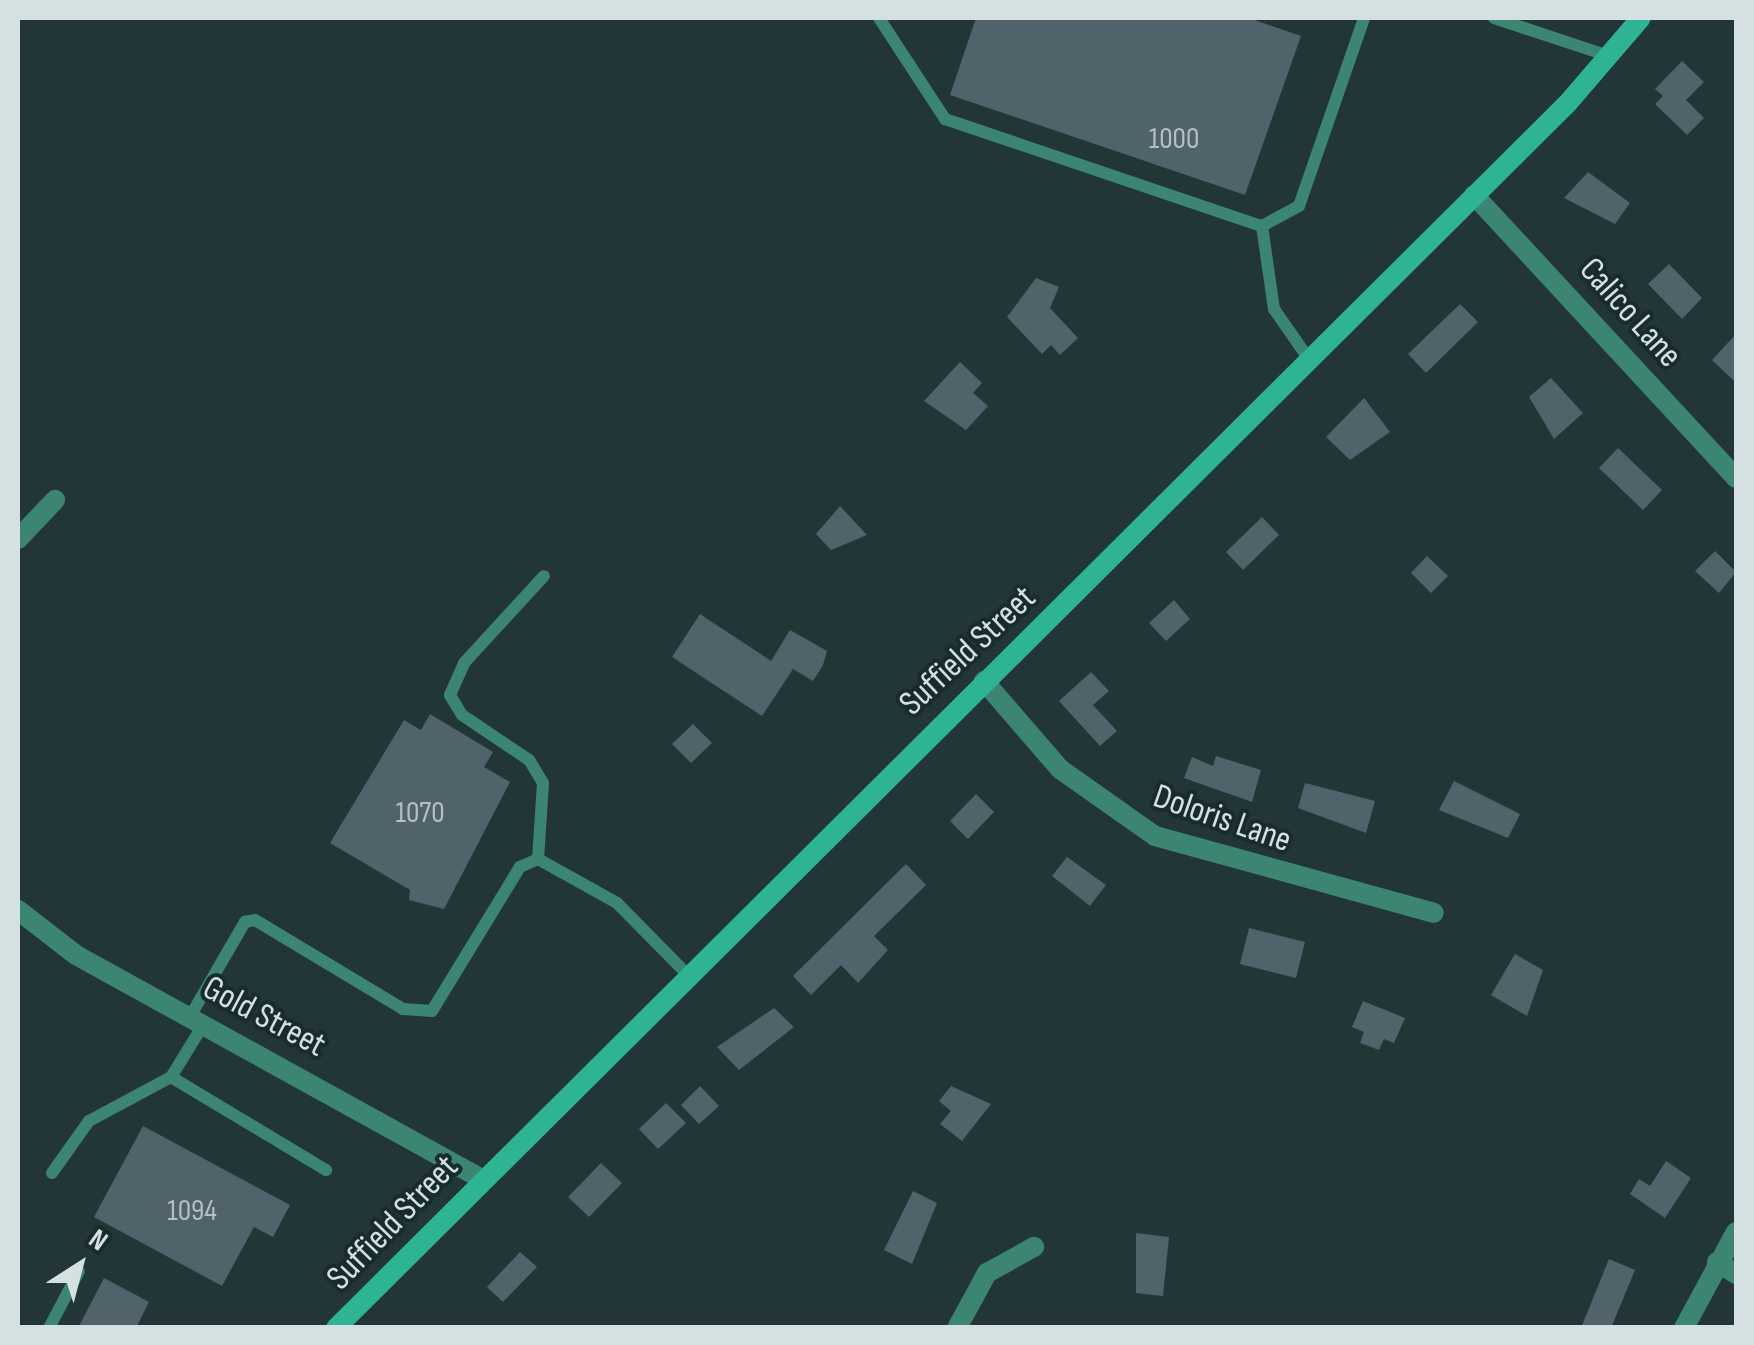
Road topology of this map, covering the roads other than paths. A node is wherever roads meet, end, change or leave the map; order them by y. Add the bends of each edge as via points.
1 (879, 18) edge
2 (1364, 18) edge
3 (1494, 18) edge
4 (1641, 18) edge
5 (1603, 54) junction
6 (1474, 195) junction
7 (1262, 226) junction
8 (1308, 358) junction
9 (1736, 478) edge
10 (55, 500) dead end
11 (18, 539) edge
12 (544, 576) dead end
13 (984, 681) junction
14 (538, 860) junction
15 (18, 910) edge
16 (1434, 913) dead end
17 (689, 976) junction
18 (198, 1019) junction
19 (170, 1077) junction
20 (326, 1170) dead end
21 (52, 1173) dead end
22 (481, 1179) junction
23 (1736, 1232) edge
24 (1034, 1247) dead end
25 (1717, 1262) junction
26 (80, 1271) dead end
27 (1736, 1274) edge
28 (49, 1328) edge
29 (336, 1328) edge
30 (957, 1328) edge
31 (1684, 1328) edge

1 - 7 lane via 944,119
2 - 7 lane via 1299,206
3 - 5 lane
4 - 5 main road, Suffield Street
5 - 6 main road, Suffield Street
6 - 8 main road, Suffield Street
6 - 9 street, Calico Lane
7 - 8 lane via 1274,309
8 - 13 main road, Suffield Street
10 - 11 street
12 - 14 lane via 464,663 450,694 462,714 530,760 543,783
13 - 16 street, Doloris Lane via 1060,769 1155,836
13 - 17 main road, Suffield Street
14 - 17 lane via 616,903
14 - 18 lane via 520,867 432,1011 404,1008 255,920 245,922
15 - 18 street, Gold Street via 76,955
17 - 22 main road, Suffield Street
18 - 19 lane
18 - 22 street, Gold Street
19 - 20 lane
19 - 21 lane via 89,1121
22 - 29 main road, Suffield Street
23 - 25 street
24 - 30 street via 987,1274
25 - 27 street
25 - 31 street
26 - 28 lane

